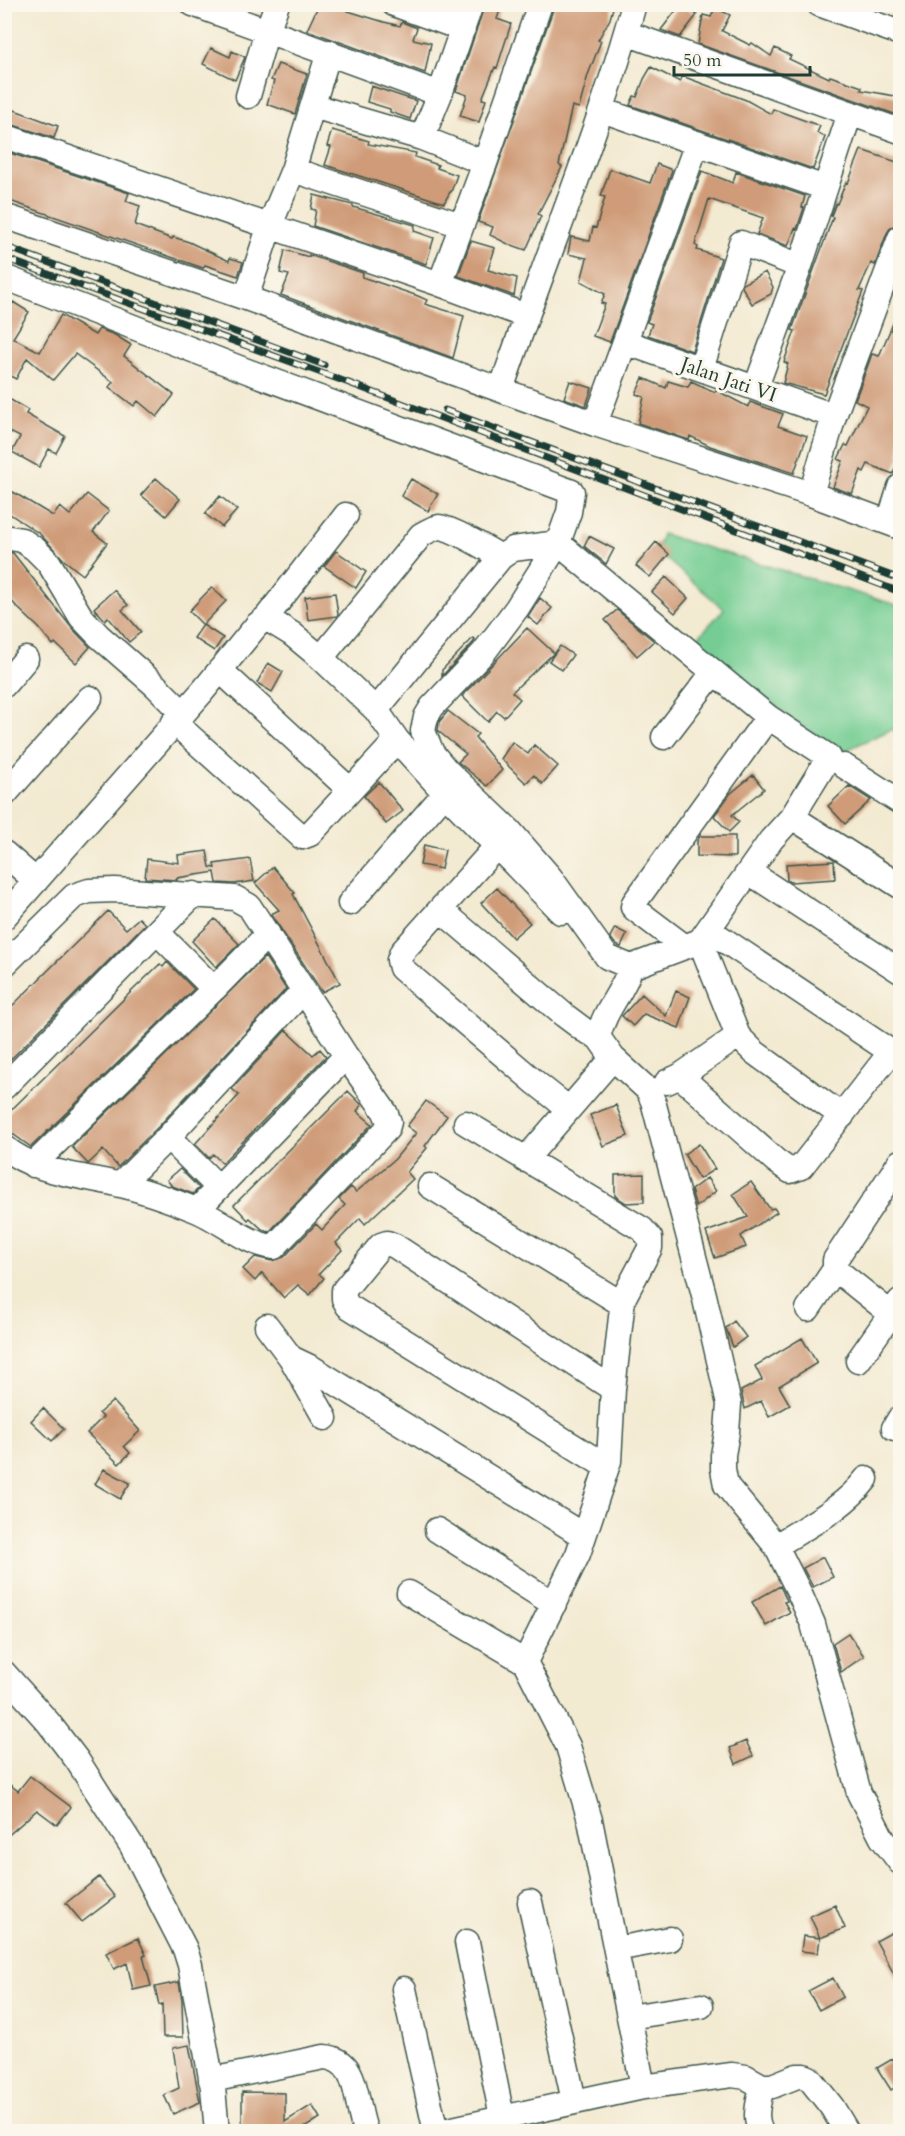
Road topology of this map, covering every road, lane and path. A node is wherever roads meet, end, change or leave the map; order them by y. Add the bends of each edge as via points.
1 (193, 4) edge
2 (278, 4) edge
3 (394, 4) edge
4 (471, 4) edge
5 (540, 4) edge
6 (634, 4) edge
7 (819, 4) edge
8 (464, 29) junction
9 (267, 31) junction
10 (626, 33) junction
11 (900, 33) edge
12 (329, 52) junction
13 (440, 94) junction
14 (248, 96) dead end
15 (313, 106) junction
16 (602, 110) junction
17 (850, 113) junction
18 (900, 131) edge
19 (4, 136) edge
20 (422, 138) junction
21 (696, 143) junction
22 (485, 163) junction
23 (293, 170) junction
24 (825, 188) junction
25 (4, 216) edge
26 (270, 225) junction
27 (461, 225) junction
28 (900, 238) edge
29 (800, 266) junction
30 (4, 277) edge
31 (440, 284) junction
32 (246, 298) junction
33 (526, 315) junction
34 (625, 342) junction
35 (700, 369) junction
36 (756, 387) junction
37 (501, 390) junction
38 (834, 416) junction
39 (595, 424) junction
40 (900, 487) edge
41 (811, 494) junction
42 (346, 514) dead end
43 (895, 525) edge
44 (4, 537) edge
45 (558, 543) junction
46 (501, 556) junction
47 (266, 618) junction
48 (321, 658) junction
49 (26, 659) dead end
50 (220, 670) junction
51 (713, 673) junction
52 (4, 685) edge
53 (90, 698) dead end
54 (376, 710) junction
55 (768, 717) junction
56 (178, 718) junction
57 (664, 737) dead end
58 (397, 740) junction
59 (844, 766) dead end
60 (350, 790) junction
61 (445, 793) junction
62 (4, 795) edge
63 (900, 802) edge
64 (792, 817) junction
65 (496, 847) junction
66 (4, 852) edge
67 (749, 872) junction
68 (36, 881) junction
69 (900, 886) edge
70 (194, 894) junction
71 (350, 903) dead end
72 (441, 910) junction
73 (4, 917) edge
74 (158, 933) junction
75 (268, 934) junction
76 (698, 939) junction
77 (607, 957) junction
78 (4, 965) edge
79 (631, 967) junction
80 (900, 971) edge
81 (214, 989) junction
82 (303, 991) junction
83 (738, 1036) junction
84 (598, 1037) junction
85 (896, 1055) edge
86 (346, 1056) junction
87 (613, 1058) junction
88 (680, 1076) junction
89 (4, 1087) edge
90 (648, 1090) junction
91 (569, 1109) junction
92 (842, 1116) junction
93 (466, 1124) dead end
94 (168, 1137) junction
95 (4, 1147) edge
96 (525, 1160) junction
97 (900, 1162) edge
98 (33, 1165) junction
99 (120, 1185) junction
100 (430, 1186) dead end
101 (218, 1187) junction
102 (197, 1210) junction
103 (835, 1269) junction
104 (622, 1304) junction
105 (808, 1309) dead end
106 (897, 1312) edge
107 (267, 1326) dead end
108 (291, 1358) junction
109 (858, 1361) dead end
110 (613, 1389) junction
111 (325, 1418) dead end
112 (607, 1467) junction
113 (866, 1479) dead end
114 (436, 1530) dead end
115 (584, 1536) junction
116 (776, 1546) junction
117 (410, 1593) dead end
118 (554, 1604) junction
119 (525, 1662) junction
120 (4, 1673) edge
121 (900, 1862) edge
122 (530, 1902) dead end
123 (670, 1940) dead end
124 (466, 1942) dead end
125 (616, 1949) junction
126 (404, 1989) dead end
127 (701, 2006) dead end
128 (629, 2017) junction
129 (211, 2080) junction
130 (762, 2086) junction
131 (643, 2087) junction
132 (574, 2101) junction
133 (492, 2123) edge
134 (218, 2132) edge
135 (366, 2132) edge
136 (438, 2132) edge
137 (761, 2132) edge
138 (847, 2132) edge

1 - 9 street
2 - 9 street
3 - 8 street
4 - 8 street
5 - 22 street
6 - 10 street
7 - 11 street
8 - 13 street
9 - 12 street
9 - 14 street
10 - 16 street
10 - 17 street
12 - 13 street
12 - 15 street
13 - 20 street
15 - 20 street
15 - 23 street
16 - 21 street
16 - 33 street
17 - 18 street
17 - 24 street
19 - 26 street
20 - 22 street
21 - 24 street
21 - 34 street
22 - 27 street
23 - 26 street
23 - 27 street
24 - 29 street
25 - 32 street
26 - 31 street
26 - 32 street
27 - 31 street
28 - 38 street
29 - 35 street via 741,243
29 - 36 street
30 - 45 street via 572,492
31 - 33 street
32 - 37 street
33 - 37 street
34 - 35 street, Jalan Jati VI
34 - 39 street
35 - 36 street, Jalan Jati VI
36 - 38 street, Jalan Jati VI
37 - 39 street
38 - 41 street
39 - 41 street
40 - 43 street
41 - 43 street
42 - 47 street
44 - 56 street via 22,540 49,563 81,617 155,685
45 - 46 street via 513,549
45 - 51 street
45 - 77 street via 484,652 432,707 423,731 432,753 550,877
46 - 48 street via 446,529 428,531
46 - 54 street
47 - 48 street
47 - 50 street
48 - 54 street
49 - 52 street
50 - 56 street
50 - 60 street
51 - 55 street
51 - 57 street
53 - 62 street
54 - 58 street
55 - 64 street via 829,758
55 - 76 street via 633,906
56 - 60 street via 302,837 310,834
56 - 68 street
58 - 60 street
58 - 61 street
59 - 63 street
61 - 65 street
61 - 71 street
64 - 67 street
64 - 69 street
65 - 72 street
65 - 77 street
66 - 68 street
67 - 76 street
67 - 80 street
68 - 73 street
70 - 74 street
70 - 75 street via 243,902
70 - 78 street via 115,890 74,896
72 - 84 street via 564,1015
72 - 91 street via 402,952 401,968
74 - 81 street
74 - 89 street
75 - 81 street
75 - 82 street
76 - 79 street
76 - 83 street
76 - 85 street
77 - 79 street
79 - 84 street via 624,987 604,1015
81 - 98 street
82 - 86 street
82 - 94 street
83 - 88 street
83 - 92 street
84 - 87 street
85 - 92 street
86 - 101 street
86 - 102 street via 385,1112 387,1129 280,1243 260,1244
87 - 90 street
87 - 91 street
88 - 90 street
88 - 92 street via 790,1171 801,1167
90 - 116 street via 704,1295 729,1404 723,1455 726,1485
91 - 96 street
93 - 96 street
94 - 99 street
94 - 101 street
95 - 98 street
96 - 104 street via 642,1229 650,1238 650,1248
97 - 103 street via 835,1260
98 - 99 street
99 - 102 street
100 - 104 street
101 - 102 street
103 - 105 street
103 - 106 street
104 - 110 street
106 - 109 street
107 - 108 street
108 - 111 street
108 - 115 street
110 - 112 street
110 - 112 street via 387,1243 381,1245 344,1290 348,1306
112 - 115 street
113 - 116 street via 835,1510
114 - 118 street
115 - 118 street
116 - 121 street via 813,1624 859,1793 882,1838
117 - 119 street
118 - 119 street
119 - 125 street via 571,1755 590,1820
120 - 129 street via 78,1760 156,1888 190,1965
122 - 132 street
123 - 125 street
124 - 133 street
125 - 128 street
126 - 136 street
127 - 128 street
128 - 131 street
129 - 134 street
129 - 135 street via 335,2058 348,2067
130 - 131 street via 732,2075
130 - 137 street via 756,2114
130 - 138 street via 797,2076 809,2078
131 - 132 street
132 - 133 street
133 - 136 street

